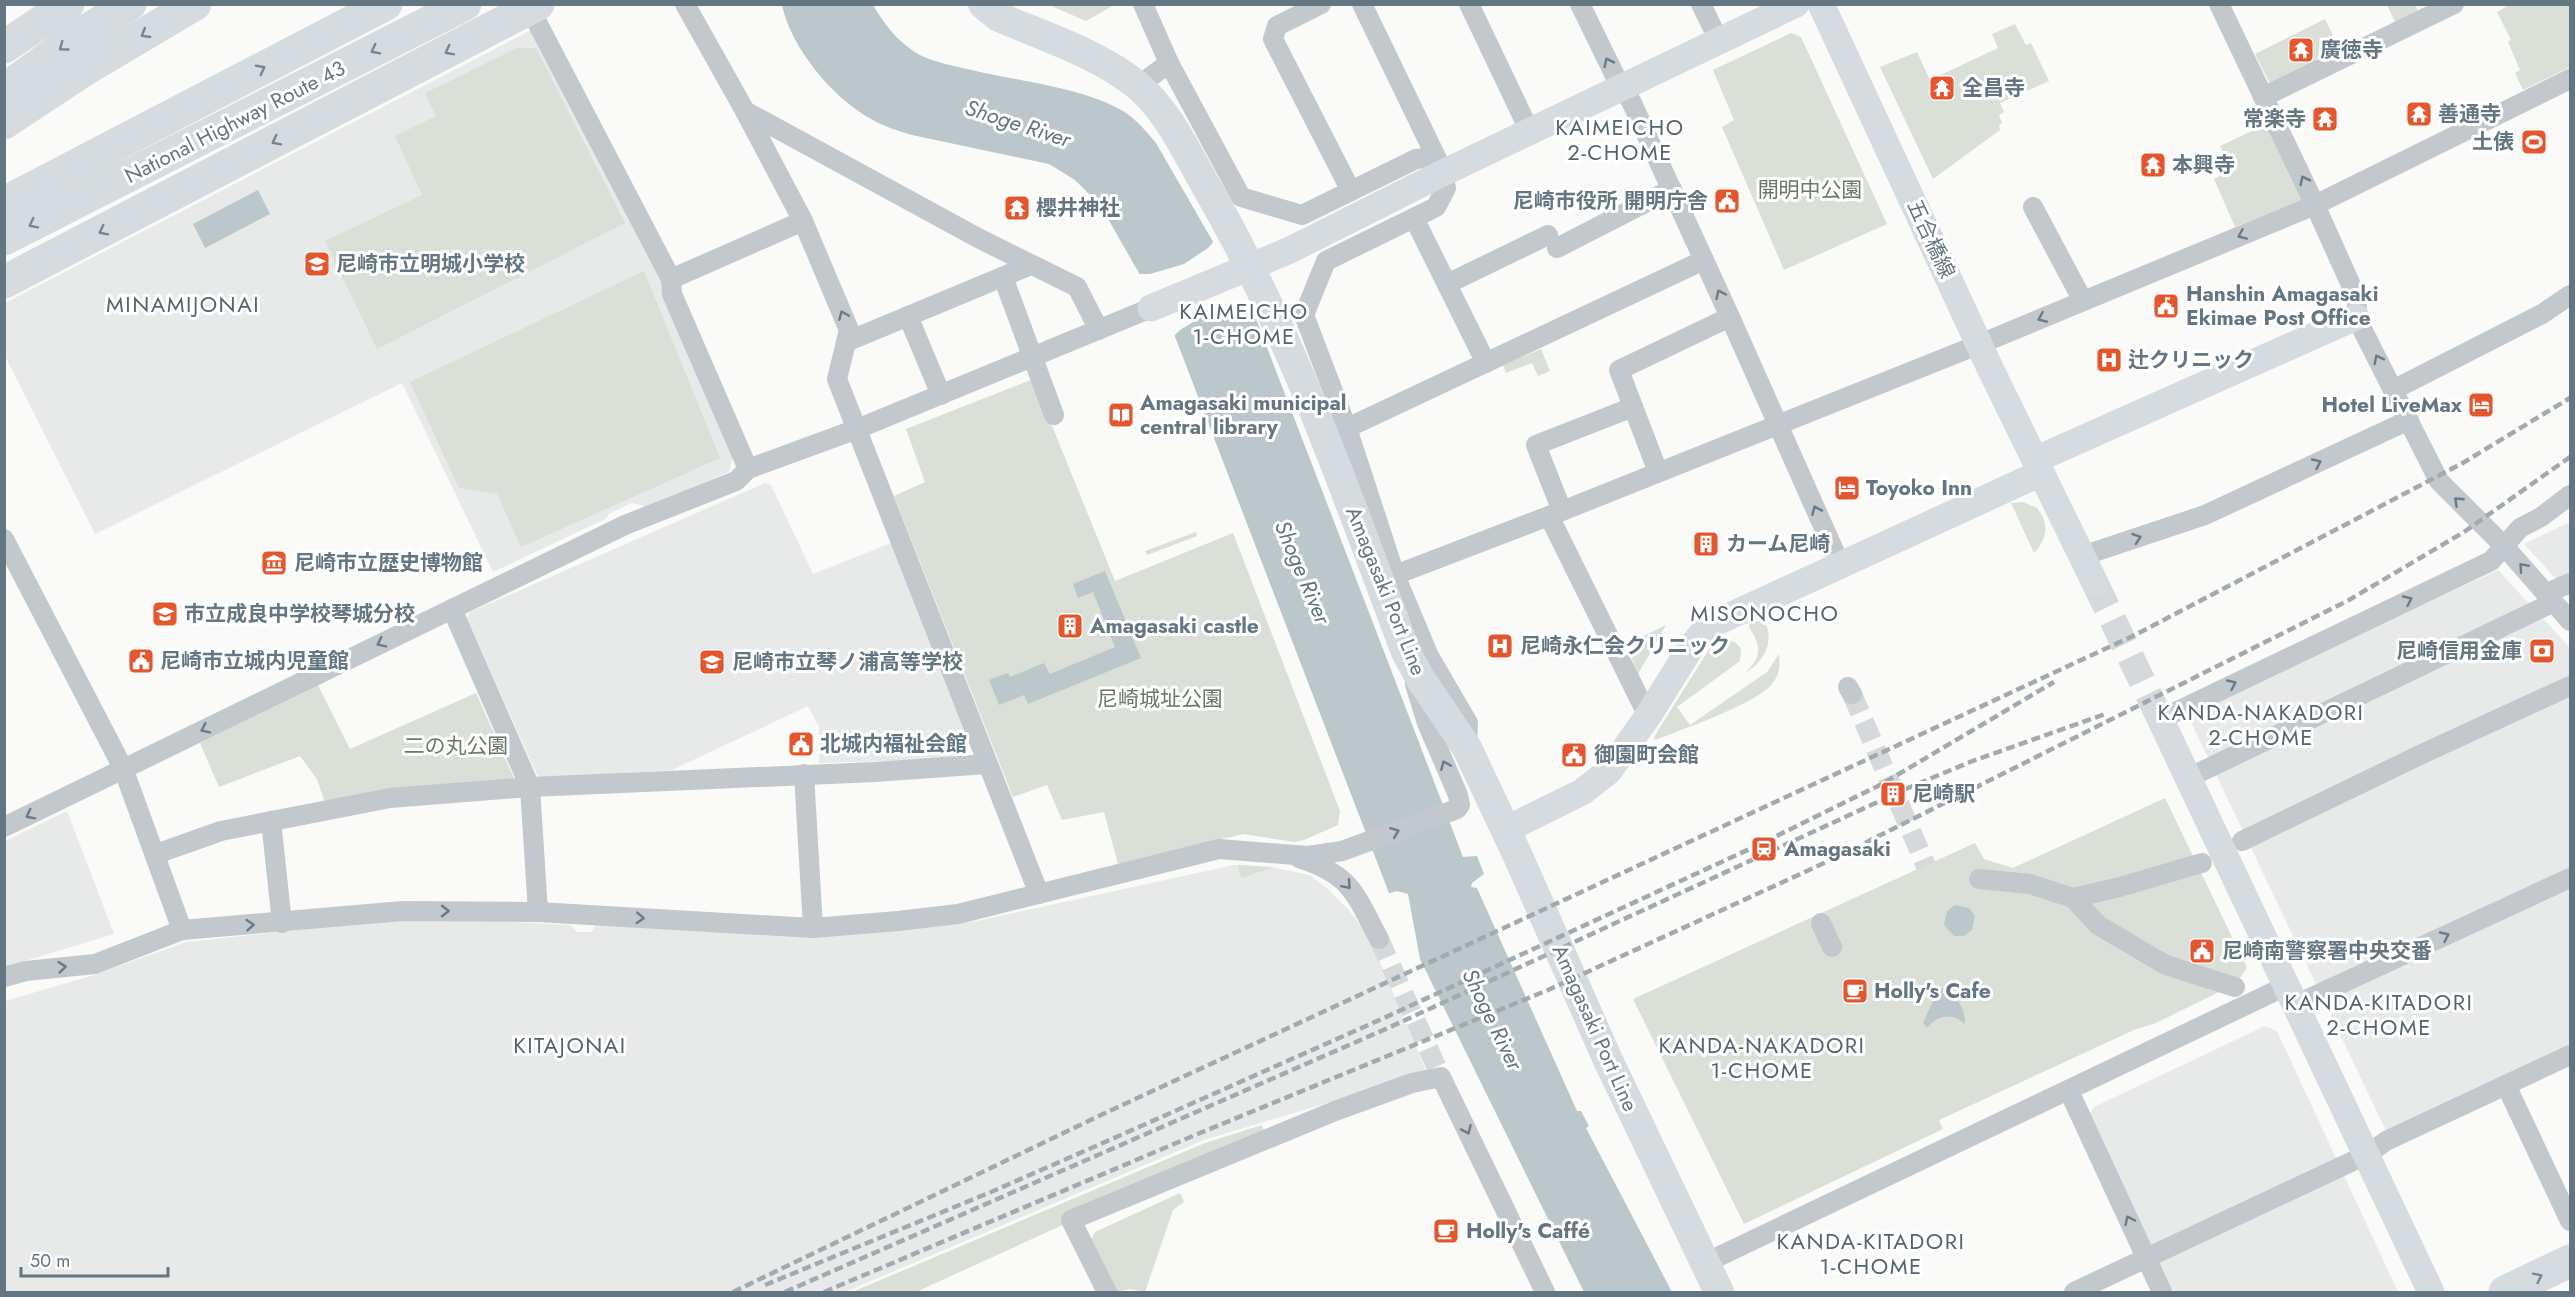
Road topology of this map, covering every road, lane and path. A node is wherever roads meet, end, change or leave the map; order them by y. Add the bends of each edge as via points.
1 (68, 4) edge
2 (130, 4) edge
3 (195, 4) edge
4 (338, 4) edge
5 (386, 4) edge
6 (465, 4) edge
7 (685, 4) edge
8 (983, 4) edge
9 (1143, 4) edge
10 (1321, 4) edge
11 (1362, 4) edge
12 (1469, 4) edge
13 (1580, 4) edge
14 (1701, 4) edge
15 (1796, 4) edge
16 (1821, 4) edge
17 (2219, 4) edge
18 (2454, 4) edge
19 (534, 7) edge
20 (480, 35) junction
21 (1719, 40) junction
22 (4, 47) edge
23 (1169, 63) junction
24 (2571, 79) edge
25 (1138, 86) junction
26 (1621, 88) junction
27 (4, 90) edge
28 (2263, 97) junction
29 (745, 111) junction
30 (4, 123) edge
31 (1530, 132) junction
32 (1442, 170) junction
33 (4, 182) edge
34 (1672, 189) junction
35 (1351, 191) junction
36 (4, 203) edge
37 (2315, 205) junction
38 (2033, 207) dead end
39 (1414, 218) junction
40 (803, 221) junction
41 (4, 239) edge
42 (1704, 260) junction
43 (1031, 265) junction
44 (1245, 270) junction
45 (1003, 277) junction
46 (671, 279) junction
47 (4, 282) edge
48 (1447, 284) junction
49 (2571, 295) edge
50 (2083, 301) junction
51 (1151, 308) joint
52 (908, 316) junction
53 (1730, 317) junction
54 (2356, 317) junction
55 (1099, 330) junction
56 (846, 342) junction
57 (1980, 344) junction
58 (1032, 358) junction
59 (1486, 363) junction
60 (2393, 390) junction
61 (941, 395) junction
62 (1633, 407) junction
63 (1054, 415) dead end
64 (2409, 420) junction
65 (1778, 423) junction
66 (1347, 428) junction
67 (857, 429) junction
68 (2038, 467) junction
69 (748, 469) junction
70 (1658, 471) junction
71 (2571, 495) edge
72 (2571, 509) edge
73 (1556, 513) junction
74 (2541, 517) junction
75 (4, 539) edge
76 (2504, 546) junction
77 (2082, 556) junction
78 (1840, 564) junction
79 (1395, 575) junction
80 (2095, 583) tunnel mouth
81 (2571, 583) edge
82 (2551, 599) junction
83 (452, 609) junction
84 (2571, 621) edge
85 (1406, 652) junction
86 (2571, 686) edge
87 (2158, 714) joint
88 (1648, 716) junction
89 (1467, 748) junction
90 (987, 764) junction
91 (123, 768) junction
92 (804, 774) junction
93 (2190, 777) junction
94 (530, 787) junction
95 (272, 821) junction
96 (4, 827) edge
97 (1505, 830) junction
98 (2242, 841) dead end
99 (1276, 852) junction
100 (156, 854) junction
101 (2202, 863) dead end
102 (2571, 878) edge
103 (1979, 879) dead end
104 (1039, 894) junction
105 (2073, 898) junction
106 (538, 912) junction
107 (282, 923) junction
108 (813, 928) junction
109 (182, 930) junction
110 (1379, 939) tunnel mouth
111 (4, 977) edge
112 (2235, 987) dead end
113 (2292, 995) junction
114 (2571, 1055) edge
115 (2506, 1085) junction
116 (2069, 1091) junction
117 (2368, 1154) junction
118 (2571, 1221) edge
119 (2146, 1257) junction
120 (2571, 1261) edge
121 (1705, 1263) junction
122 (1107, 1293) edge
123 (1545, 1293) edge
124 (1719, 1293) edge
125 (2074, 1293) edge
126 (2163, 1293) edge
127 (2432, 1293) edge
128 (2505, 1293) edge

1 - 22 highway
2 -> 27 highway
3 -> 30 highway
4 - 33 highway
36 -> 5 highway, National Highway Route 43
6 - 20 highway
6 -> 41 highway, National Highway Route 43
7 - 29 street
8 - 25 main road, Amagasaki Port Line via 999,16 1111,67
9 - 23 street
10 - 35 street via 1276,26 1273,39
11 - 32 street
12 - 31 street
26 -> 13 street
14 - 21 street
15 - 21 street
16 - 57 street, 五合橋線
17 - 28 street
18 - 28 street
19 - 20 highway
19 - 46 street
20 -> 47 highway
21 - 26 street
23 - 25 street
23 - 35 street via 1241,197 1302,215
24 - 37 street
25 - 44 main road, Amagasaki Port Line via 1167,118
26 - 31 street
26 - 34 street via 1631,101
37 -> 28 street
29 - 40 street
29 - 43 street
31 - 32 street
32 - 35 street via 1426,158 1416,159
32 - 39 street via 1446,188 1436,207
32 - 44 street
34 - 42 street
34 - 48 street
37 -> 50 street
37 - 54 street via 2355,294
38 - 50 street
39 - 48 street
39 - 66 street via 1326,261 1304,315
40 - 46 street
56 -> 40 street via 849,330
53 -> 42 street
42 - 59 street
43 - 45 street
43 - 55 street via 1077,287
44 - 51 street
44 - 85 main road, Amagasaki Port Line via 1302,379
45 - 52 street
45 - 58 street
46 - 69 street via 672,294
48 - 59 street
49 - 60 street via 2542,314
50 -> 57 street
51 - 55 street
52 - 56 street
52 - 61 street
53 - 62 street via 1619,370
53 - 65 street
60 -> 54 street
54 - 68 street
55 - 58 street
56 - 67 street via 837,379
57 - 65 street
57 - 68 street, 五合橋線
58 - 61 street
58 - 63 street
59 - 66 street
60 - 64 street
61 - 67 street
62 - 70 street
62 - 73 street via 1536,445
76 -> 64 street via 2439,481
77 -> 64 street via 2205,515
65 - 70 street
78 -> 65 street
66 - 79 street
67 - 69 street
67 - 90 street
68 - 77 street, 五合橋線
68 - 78 street
69 - 83 street via 736,481 625,525
70 - 73 street
71 - 74 street
72 - 74 street
73 - 79 street
73 - 88 street
74 - 76 street via 2520,528
75 - 91 street
82 -> 76 street
87 -> 76 street via 2492,561
77 - 80 street, 五合橋線
78 - 88 street via 1708,626
79 - 89 street via 1429,656 1468,723
81 - 82 street via 2554,590
82 - 84 street
82 - 93 street
83 -> 91 street
83 - 94 street
85 - 89 main road, Amagasaki Port Line
99 -> 85 street via 1308,855 1342,851 1458,808 1460,801 1427,723
86 - 98 street
87 - 93 street
88 - 97 street via 1598,782
89 - 97 main road, Amagasaki Port Line
90 - 92 street
90 - 104 street
91 -> 96 street
91 - 100 street
92 - 94 street
92 - 108 street
93 - 113 street
94 - 95 street via 390,798
94 - 106 street
95 - 100 street via 221,831
95 - 107 street
97 - 121 main road, Amagasaki Port Line via 1606,1058
99 - 104 street via 1219,849
99 -> 110 street via 1329,869 1346,881
100 - 109 street
101 - 105 street
113 -> 102 street
103 - 105 street via 2030,884
104 - 108 street via 958,914
105 - 112 street via 2098,925 2147,954
107 -> 106 street via 403,911
106 -> 108 street
109 -> 107 street
111 -> 109 street via 95,964
113 - 116 street
113 - 117 street
114 - 115 street
115 - 117 street via 2386,1141
115 - 118 street
119 -> 116 street
116 - 121 street
117 - 119 street
117 - 127 street
119 - 125 street
119 - 126 street
128 -> 120 highway
121 - 124 main road, Amagasaki Port Line
122 -> 123 street via 1071,1220 1335,1111 1412,1083 1441,1077

